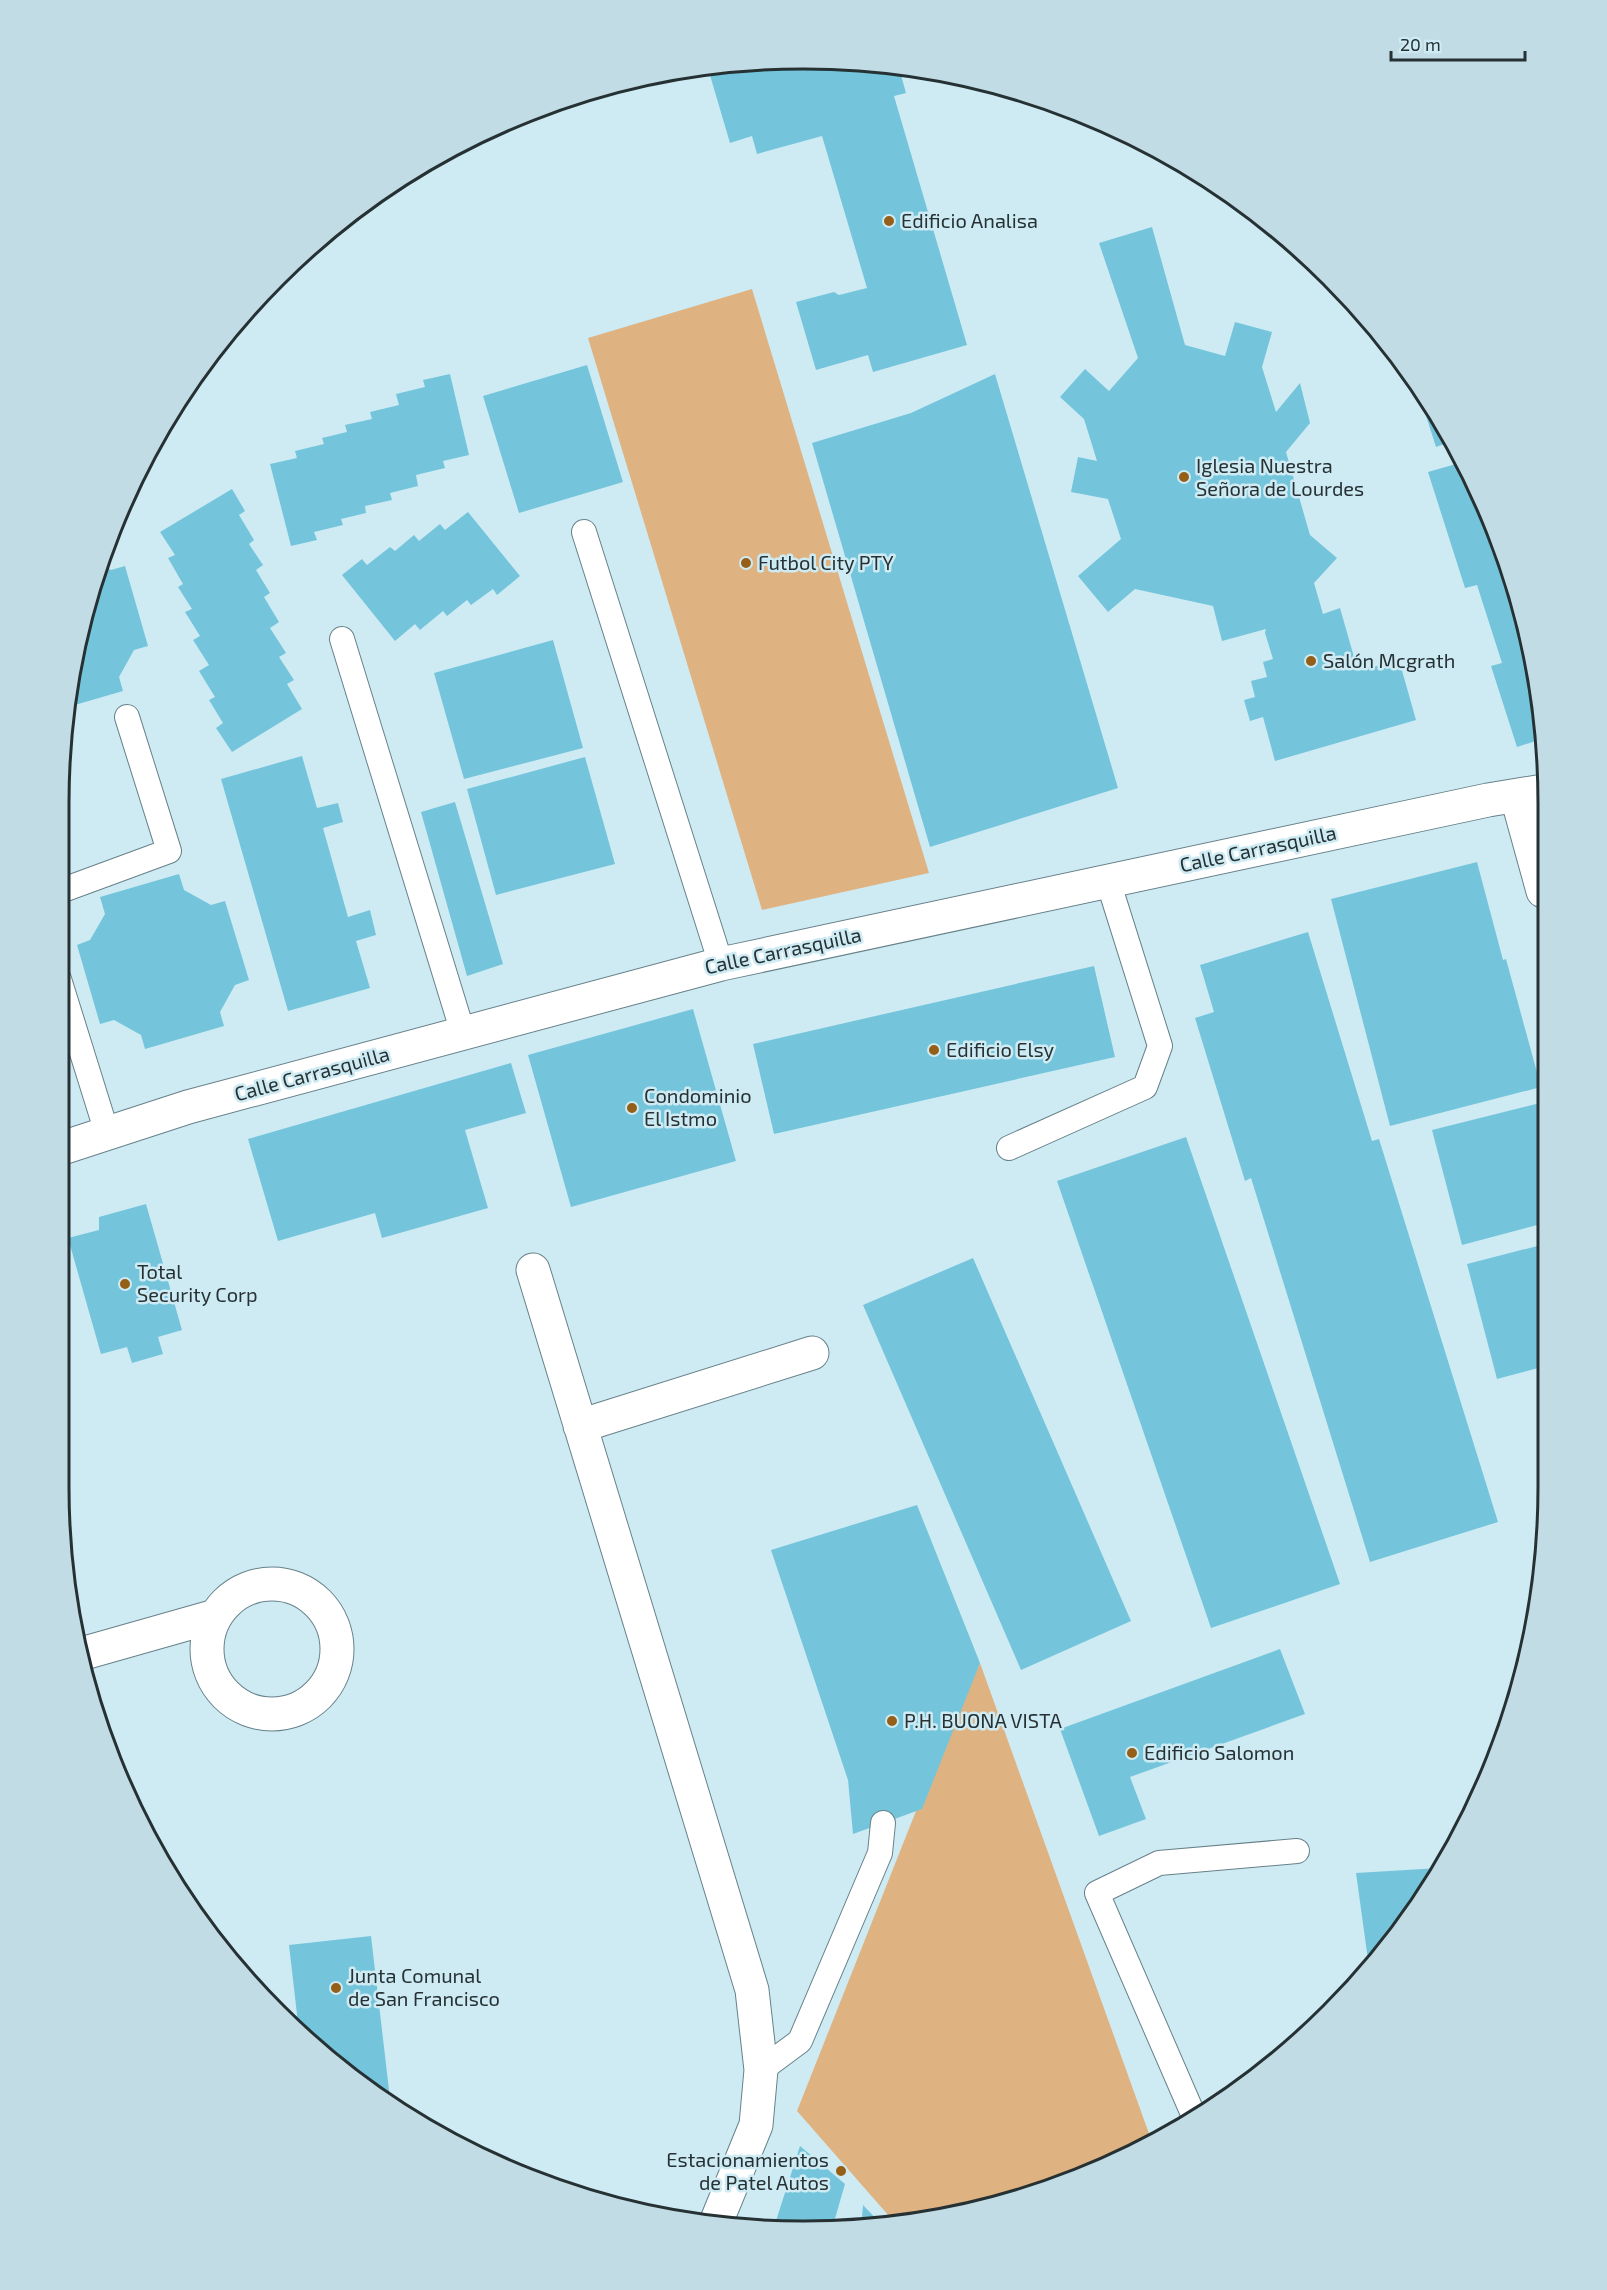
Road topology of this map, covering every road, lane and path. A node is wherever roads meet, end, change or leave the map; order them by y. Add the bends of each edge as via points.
1 (584, 532) dead end
2 (342, 639) dead end
3 (127, 717) dead end
4 (1530, 794) edge
5 (1538, 854) edge
6 (1108, 882) junction
7 (69, 886) edge
8 (722, 964) junction
9 (69, 1014) edge
10 (463, 1033) junction
11 (106, 1133) junction
12 (69, 1144) edge
13 (1009, 1148) dead end
14 (533, 1270) dead end
15 (812, 1353) dead end
16 (580, 1426) junction
17 (215, 1616) dead end
18 (88, 1652) edge
19 (884, 1822) dead end
20 (1297, 1851) dead end
21 (762, 2070) junction
22 (1192, 2110) edge
23 (719, 2216) edge

1 - 8 lane
2 - 10 lane
3 - 7 lane via 170,851
4 - 5 street, Calle Carrasquilla
4 - 6 street, Calle Carrasquilla
6 - 8 street, Calle Carrasquilla
6 - 13 lane via 1160,1046 1146,1087
8 - 10 street, Calle Carrasquilla
9 - 11 lane
10 - 11 street, Calle Carrasquilla
11 - 12 street, Calle Carrasquilla
14 - 16 street
15 - 16 street
16 - 21 street via 752,1990
17 - 18 street
19 - 21 lane via 880,1853 800,2041
20 - 22 lane via 1159,1863 1097,1893
21 - 23 street via 756,2125

